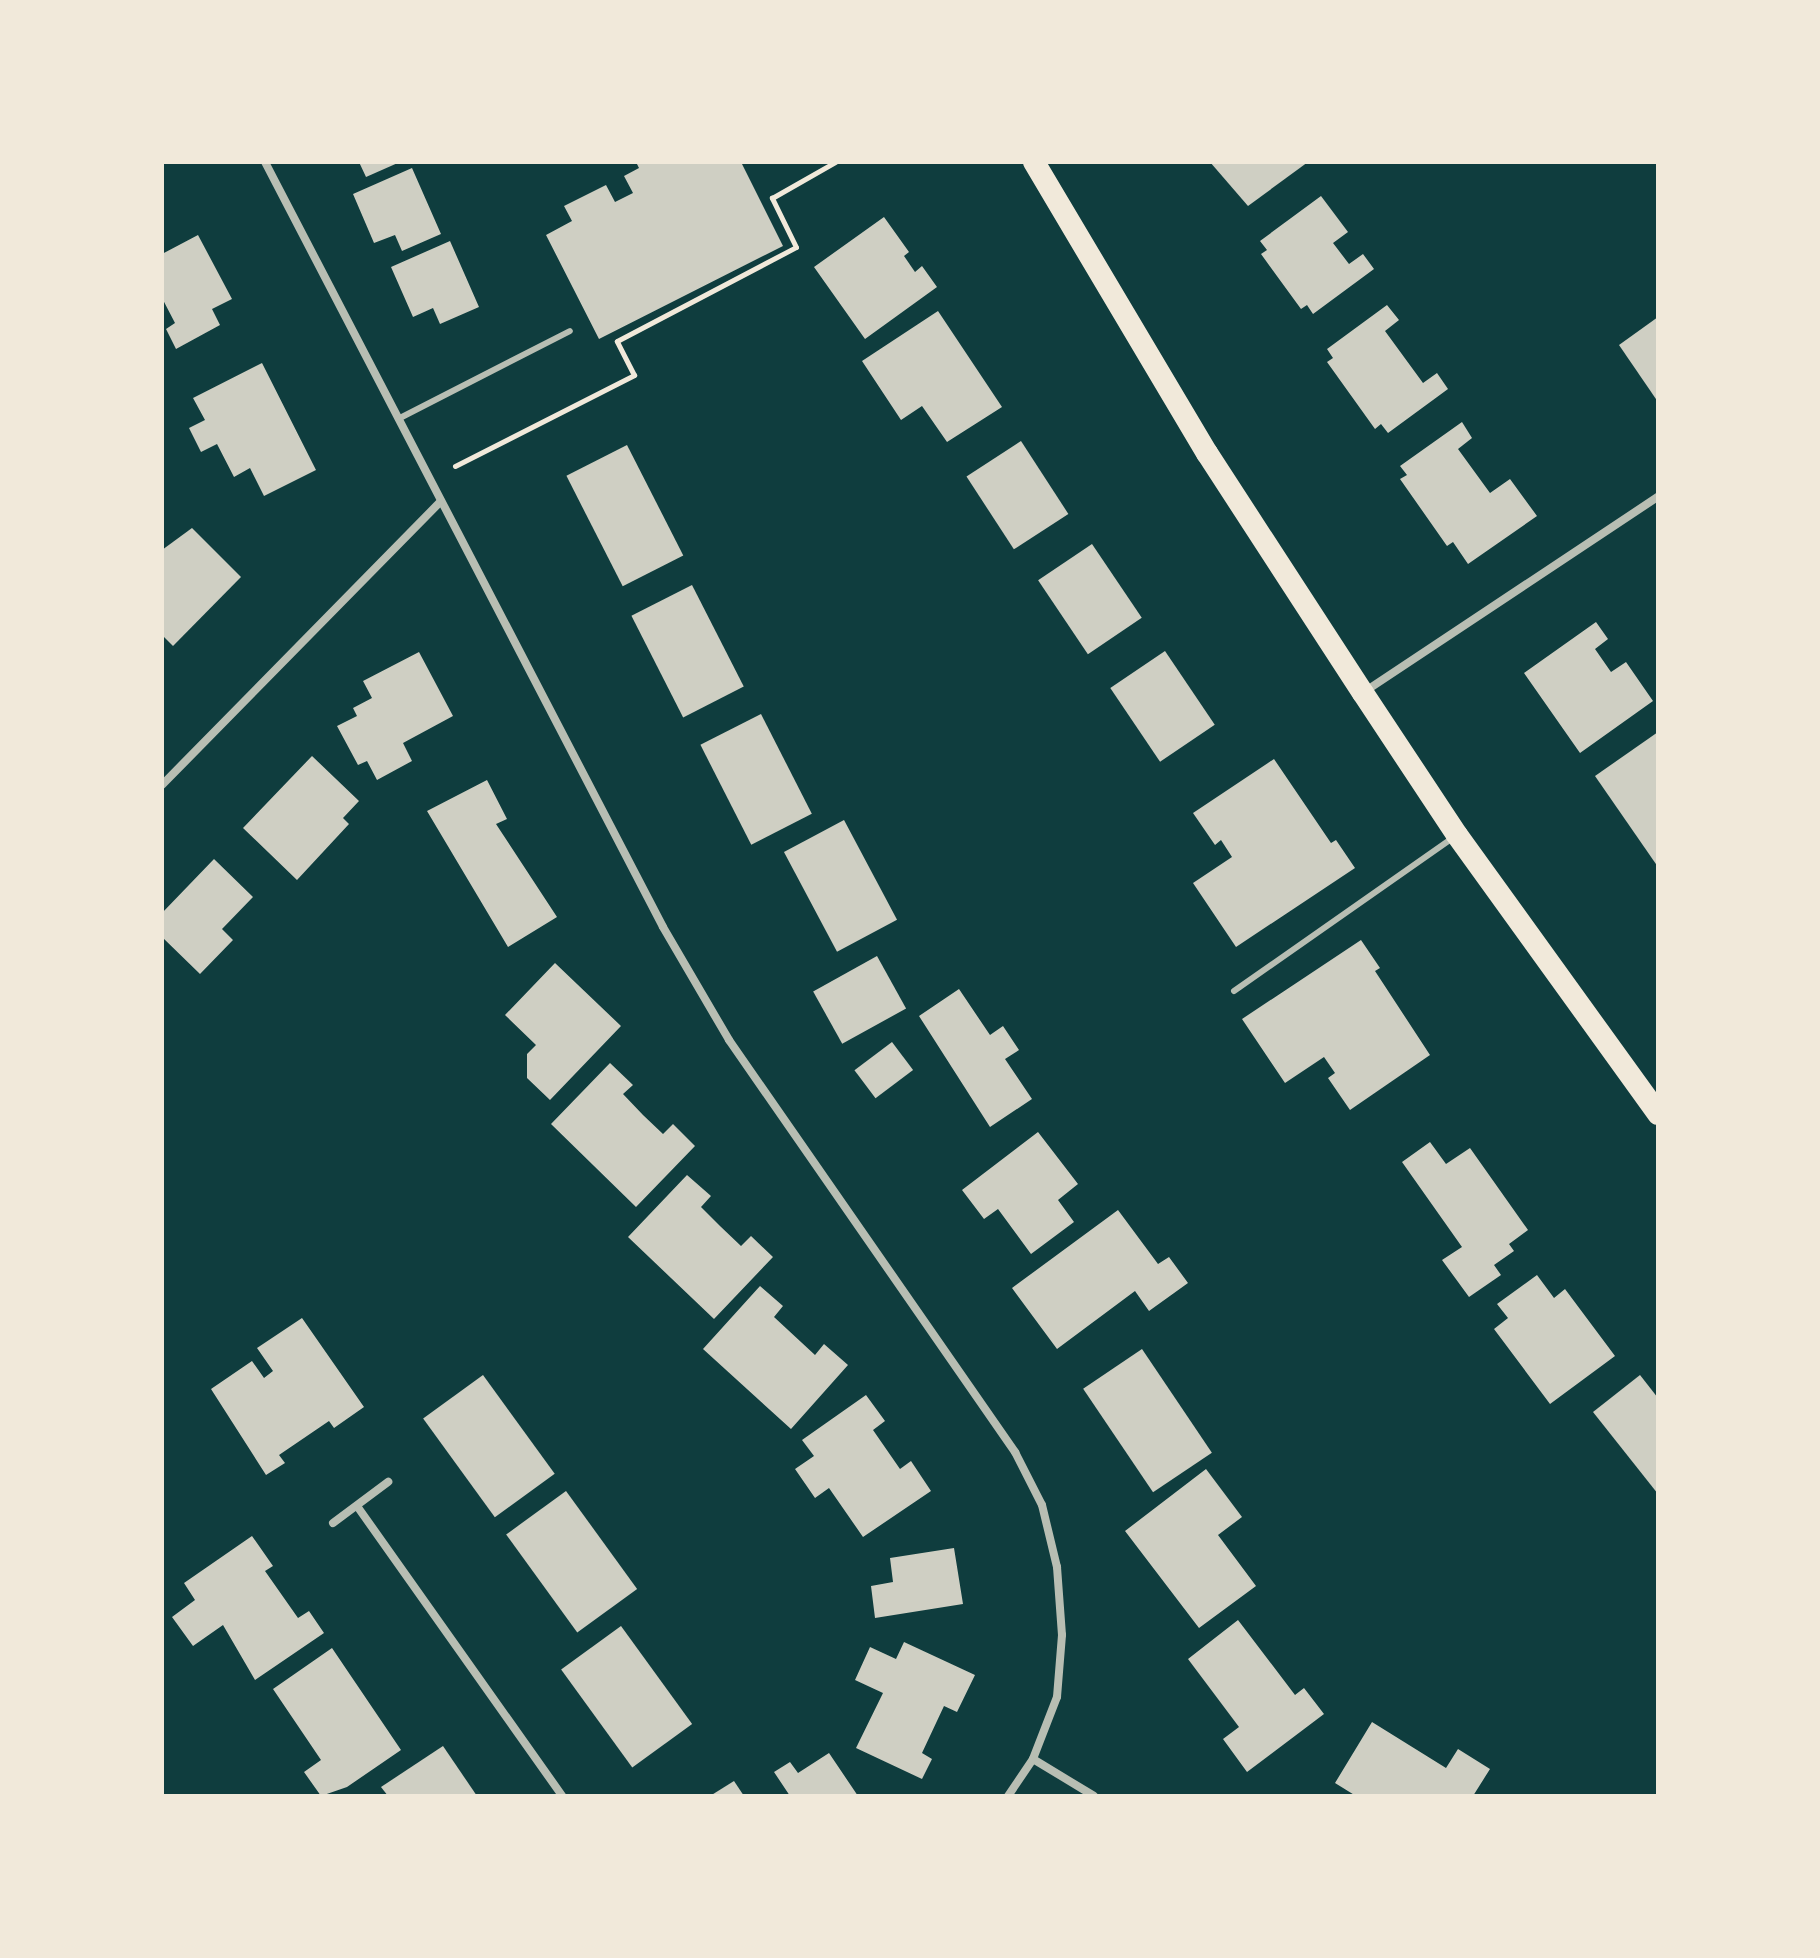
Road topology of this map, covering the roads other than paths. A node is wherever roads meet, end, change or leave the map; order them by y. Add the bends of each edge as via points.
1 (265, 162) edge
2 (1034, 162) edge
3 (570, 331) dead end
4 (398, 419) junction
5 (1658, 497) edge
6 (441, 501) junction
7 (1363, 693) junction
8 (162, 785) edge
9 (1457, 835) junction
10 (1234, 991) dead end
11 (1658, 1114) edge
12 (388, 1482) dead end
13 (357, 1506) junction
14 (333, 1523) dead end
15 (1033, 1759) junction
16 (562, 1796) edge
17 (1008, 1796) edge
18 (1094, 1796) edge

1 - 4 street
2 - 7 highway via 1207,453
3 - 4 lane
4 - 6 street
5 - 7 street
6 - 8 street
6 - 15 street via 663,927 729,1040 1015,1452 1042,1505 1057,1567 1062,1635 1057,1697
7 - 9 highway
9 - 10 lane
9 - 11 highway
12 - 13 street
13 - 14 street
13 - 16 street
15 - 17 street
15 - 18 street

